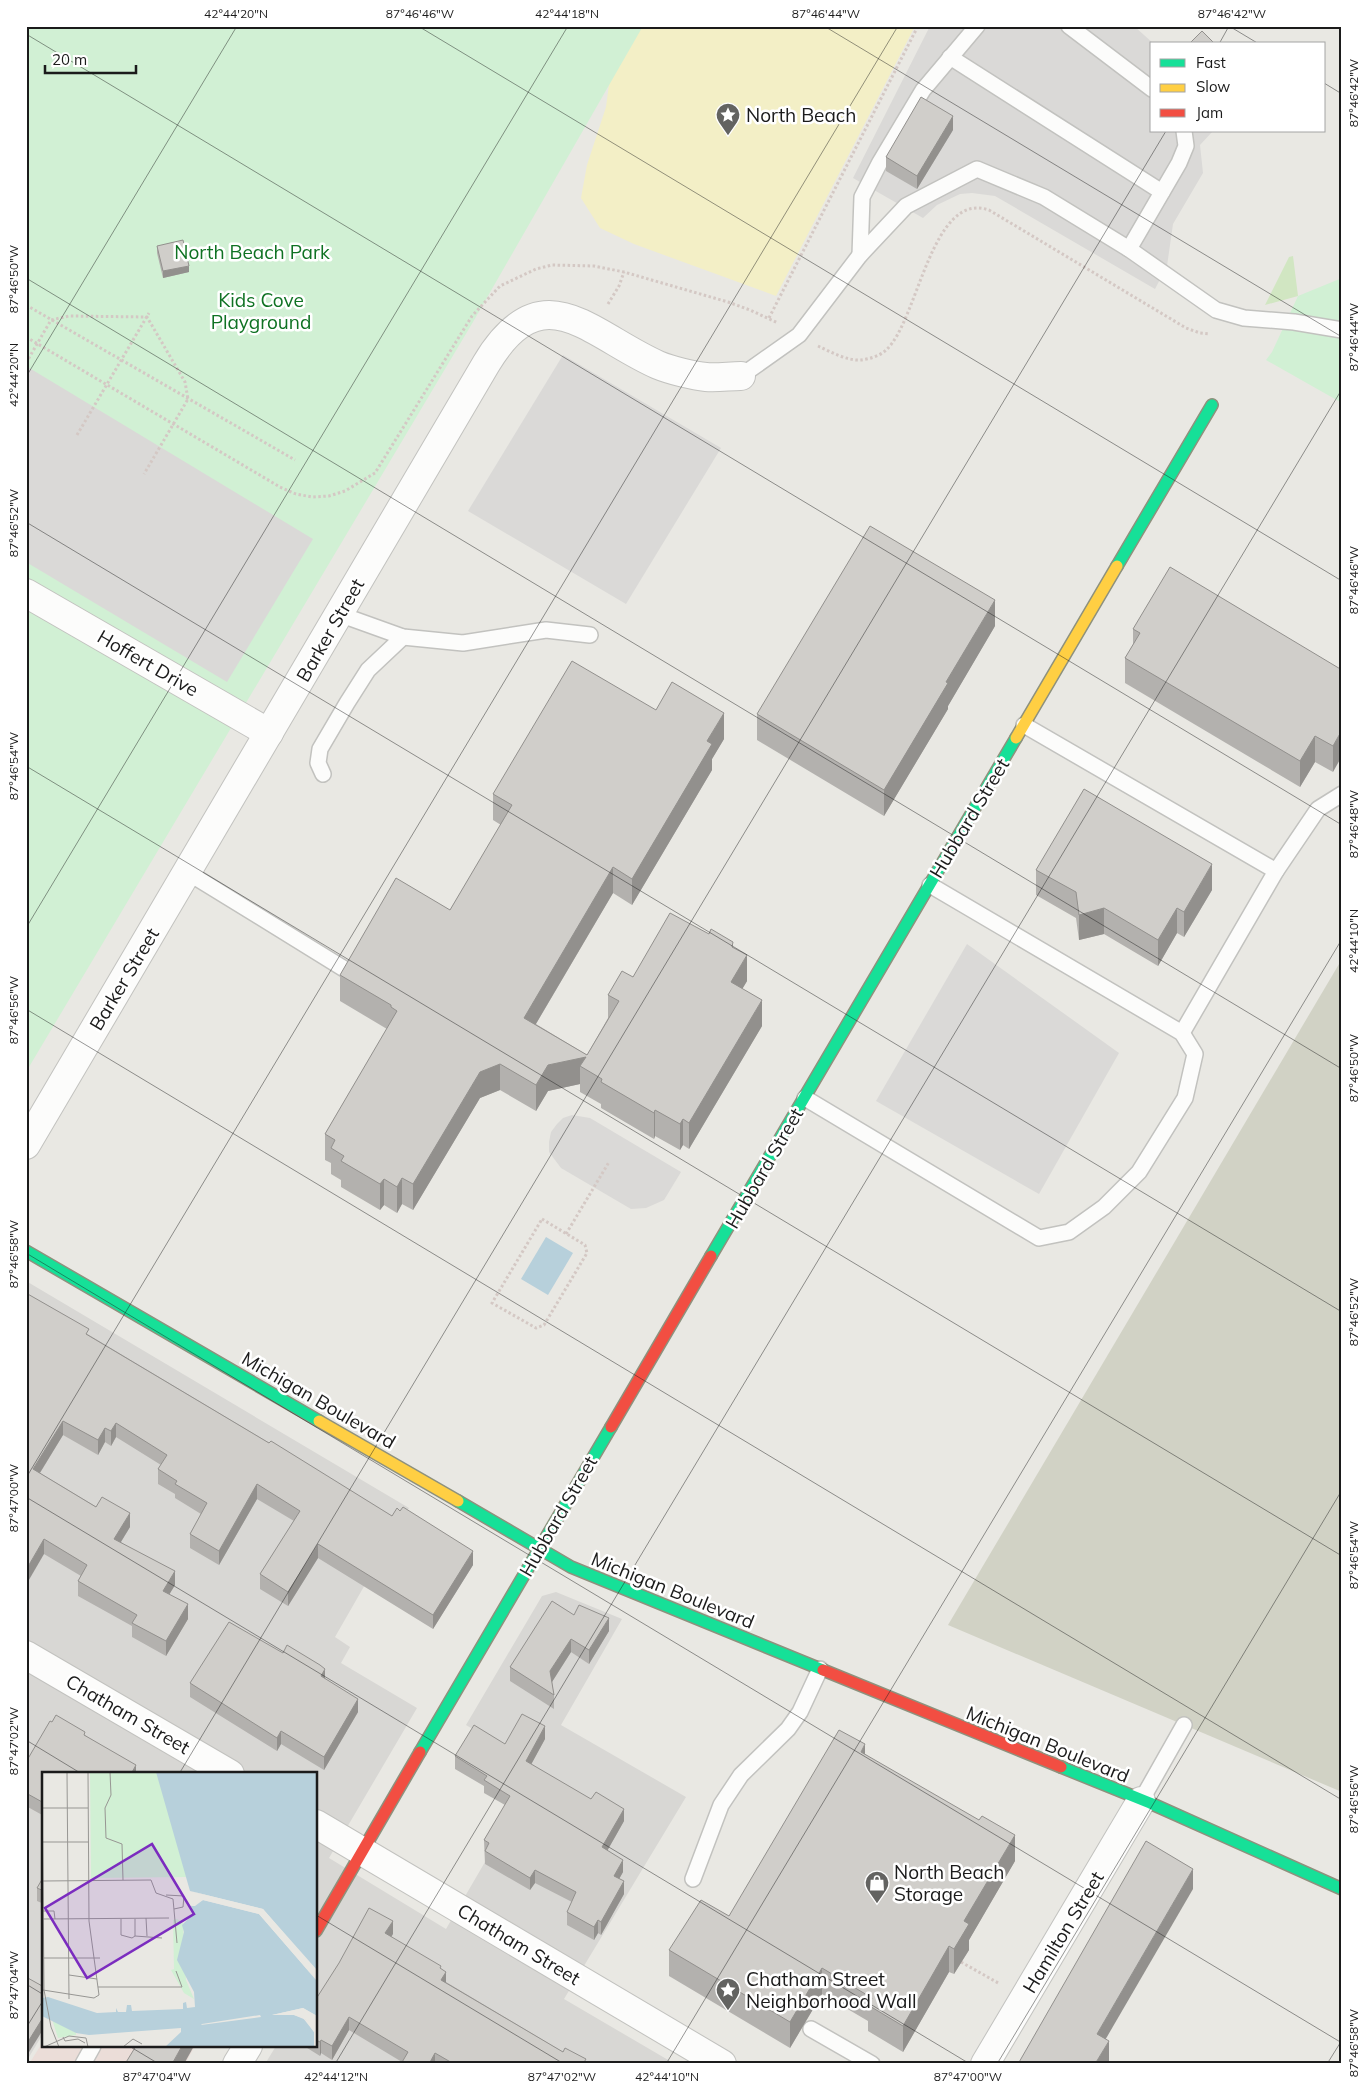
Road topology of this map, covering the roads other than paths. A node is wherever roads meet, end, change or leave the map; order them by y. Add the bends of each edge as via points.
1 (977, 26) edge
2 (1068, 26) edge
3 (950, 57) junction
4 (1150, 88) edge
5 (1184, 132) edge
6 (1162, 192) junction
7 (1129, 249) junction
8 (860, 255) junction
9 (1341, 328) edge
10 (741, 376) joint
11 (1212, 405) dead end
12 (26, 592) edge
13 (339, 614) junction
14 (590, 635) dead end
15 (403, 637) junction
16 (1024, 725) junction
17 (269, 733) junction
18 (323, 774) dead end
19 (1342, 794) edge
20 (1276, 871) junction
21 (187, 872) junction
22 (930, 885) junction
23 (346, 970) edge
24 (1182, 1033) junction
25 (805, 1098) junction
26 (26, 1145) edge
27 (26, 1251) edge
28 (539, 1549) junction
29 (26, 1655) edge
30 (820, 1669) junction
31 (1184, 1725) dead end
32 (227, 1772) edge
33 (1141, 1801) junction
34 (318, 1825) edge
35 (363, 1852) junction
36 (693, 1879) dead end
37 (1342, 1890) edge
38 (318, 1928) edge
39 (811, 2029) dead end
40 (93, 2048) edge
41 (83, 2064) edge
42 (722, 2064) edge
43 (872, 2064) edge
44 (985, 2064) edge

1 - 3 lane
2 - 4 lane
3 - 6 lane
3 - 8 lane via 923,90 862,197
5 - 6 lane via 1186,146
6 - 7 lane
7 - 8 lane via 1044,197 977,169 906,206
7 - 9 lane via 1216,310 1244,318
8 - 10 lane via 799,335
10 - 13 street, Barker Street via 706,377 659,366 593,328 562,315 535,317 515,327 494,350
11 - 16 street, Hubbard Street
12 - 17 street, Hoffert Drive
13 - 15 lane
13 - 17 street, Barker Street
14 - 15 lane via 546,630 463,643
15 - 18 lane via 368,670 320,749 318,763
16 - 20 lane
16 - 22 street, Hubbard Street
17 - 21 street, Barker Street
19 - 20 lane via 1318,809
20 - 24 lane
21 - 23 lane
21 - 26 street, Barker Street
22 - 24 lane
22 - 25 street, Hubbard Street
24 - 25 lane via 1195,1054 1185,1098 1139,1172 1104,1207 1069,1232 1038,1238
25 - 28 street, Hubbard Street
27 - 28 street, Michigan Boulevard
28 - 30 street, Michigan Boulevard via 571,1567
28 - 35 street, Hubbard Street
29 - 32 street, Chatham Street
30 - 33 street, Michigan Boulevard
30 - 36 lane via 800,1712 788,1729 741,1775 721,1805
31 - 33 lane
33 - 37 street, Michigan Boulevard
33 - 44 street, Hamilton Street
34 - 35 street, Chatham Street
35 - 38 street, Hubbard Street
35 - 42 street, Chatham Street
39 - 43 lane
40 - 41 lane

